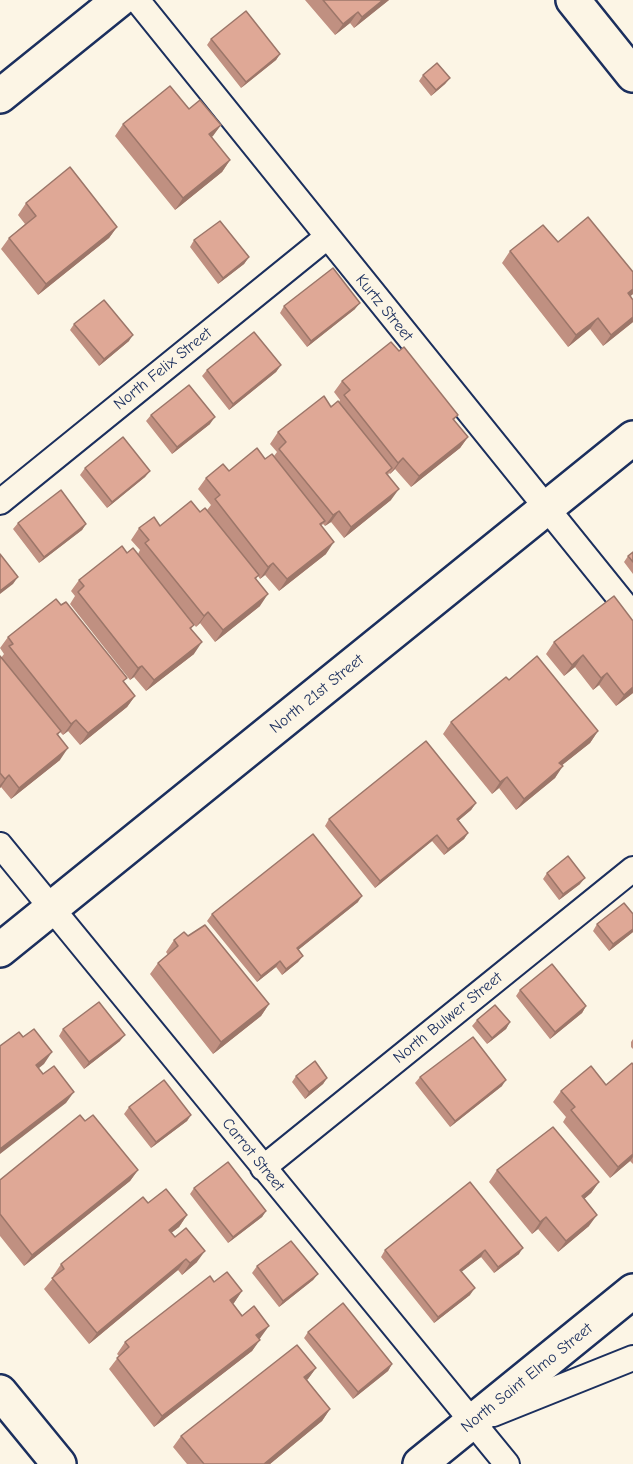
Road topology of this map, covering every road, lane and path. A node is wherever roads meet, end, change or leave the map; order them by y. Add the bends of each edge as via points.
1 (119, 0) edge
2 (137, 0) edge
3 (573, 0) edge
4 (633, 75) edge
5 (0, 96) edge
6 (327, 237) junction
7 (633, 438) edge
8 (0, 502) edge
9 (546, 508) junction
10 (633, 615) edge
11 (0, 845) edge
12 (633, 869) edge
13 (52, 908) junction
14 (0, 950) edge
15 (263, 1168) junction
16 (633, 1291) edge
17 (633, 1358) edge
18 (0, 1392) edge
19 (474, 1422) junction
20 (59, 1464) edge
21 (420, 1464) edge
22 (507, 1464) edge

1 - 5 street
2 - 6 lane, Kurtz Street
3 - 4 street
6 - 8 lane, North Felix Street
6 - 9 lane, Kurtz Street
7 - 9 street, North 21st Street
9 - 10 lane, Kurtz Street
9 - 13 street, North 21st Street
11 - 13 lane, Carrot Street
12 - 15 lane, North Bulwer Street
13 - 14 street, North 21st Street
13 - 15 lane, Carrot Street
15 - 19 lane, Carrot Street
16 - 19 street, North Saint Elmo Street
17 - 19 lane
18 - 20 street
19 - 21 street, North Saint Elmo Street
19 - 22 lane, Carrot Street

